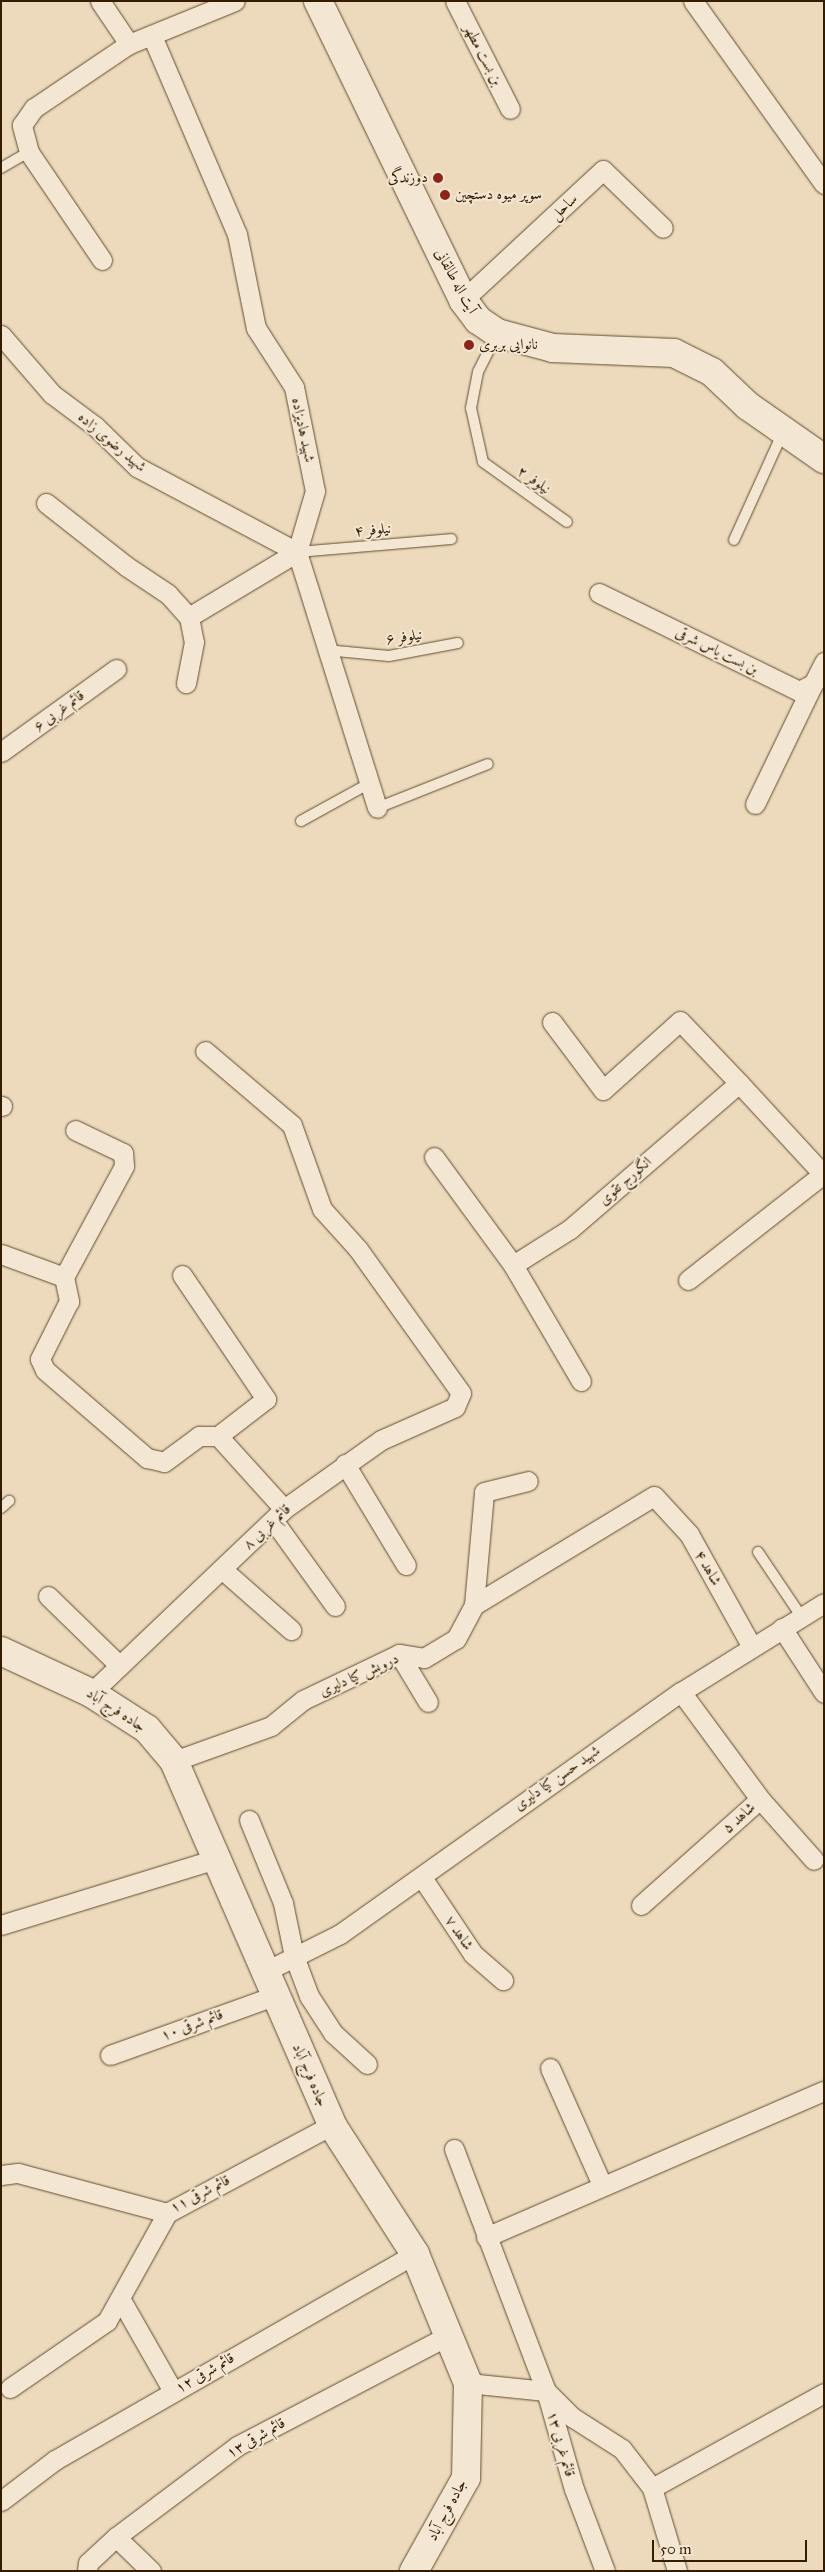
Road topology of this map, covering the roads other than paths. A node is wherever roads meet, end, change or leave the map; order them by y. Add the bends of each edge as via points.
1 (100, 1) edge
2 (235, 1) edge
3 (318, 1) edge
4 (455, 1) edge
5 (693, 1) edge
6 (189, 9) edge
7 (152, 36) junction
8 (129, 44) junction
9 (510, 109) dead end
10 (29, 152) junction
11 (1, 168) edge
12 (824, 184) edge
13 (663, 228) dead end
14 (102, 260) dead end
15 (463, 300) junction
16 (497, 333) junction
17 (1, 335) edge
18 (784, 431) junction
19 (824, 459) edge
20 (46, 503) dead end
21 (567, 522) dead end
22 (451, 539) dead end
23 (734, 540) dead end
24 (297, 552) junction
25 (600, 593) dead end
26 (190, 617) junction
27 (458, 643) dead end
28 (325, 650) junction
29 (824, 662) edge
30 (116, 669) dead end
31 (186, 683) dead end
32 (813, 684) junction
33 (1, 752) edge
34 (488, 764) dead end
35 (368, 784) junction
36 (755, 804) dead end
37 (377, 808) joint
38 (302, 821) dead end
39 (552, 1022) dead end
40 (205, 1051) dead end
41 (739, 1083) junction
42 (75, 1130) dead end
43 (434, 1157) dead end
44 (823, 1174) edge
45 (1, 1254) edge
46 (513, 1265) junction
47 (182, 1275) dead end
48 (64, 1277) junction
49 (688, 1280) dead end
50 (581, 1381) dead end
51 (218, 1436) junction
52 (345, 1464) junction
53 (528, 1480) dead end
54 (278, 1514) junction
55 (758, 1552) dead end
56 (406, 1566) dead end
57 (223, 1570) junction
58 (48, 1596) dead end
59 (824, 1602) edge
60 (474, 1605) junction
61 (335, 1606) dead end
62 (801, 1616) junction
63 (782, 1628) junction
64 (291, 1630) dead end
65 (752, 1647) junction
66 (1, 1651) edge
67 (399, 1654) junction
68 (120, 1666) junction
69 (681, 1692) junction
70 (91, 1693) junction
71 (824, 1693) edge
72 (428, 1702) dead end
73 (174, 1761) junction
74 (760, 1799) junction
75 (249, 1820) dead end
76 (216, 1859) junction
77 (814, 1860) dead end
78 (423, 1879) junction
79 (641, 1905) dead end
80 (1, 1925) edge
81 (294, 1956) junction
82 (503, 1980) dead end
83 (269, 1984) junction
84 (110, 2055) dead end
85 (367, 2064) dead end
86 (550, 2068) dead end
87 (824, 2091) edge
88 (332, 2125) junction
89 (454, 2149) dead end
90 (1, 2175) edge
91 (602, 2185) junction
92 (167, 2213) junction
93 (486, 2237) junction
94 (415, 2254) junction
95 (121, 2300) junction
96 (449, 2335) junction
97 (468, 2384) junction
98 (10, 2388) dead end
99 (173, 2391) junction
100 (546, 2391) junction
101 (824, 2393) edge
102 (652, 2488) junction
103 (4, 2493) edge
104 (116, 2537) junction
105 (88, 2571) edge
106 (151, 2571) edge
107 (414, 2571) edge
108 (604, 2571) edge
109 (677, 2571) edge

1 - 8 street
2 - 6 street
3 - 15 street, آیت اله طالقانی
4 - 9 street, بن بست مطهر
5 - 12 street
6 - 7 street
7 - 8 street
7 - 24 street, شهید هادیزاده via 237,234 256,328 294,387 315,491
8 - 10 street via 34,108 22,125
10 - 11 lane
10 - 14 street
13 - 15 street, ساحل via 603,170
15 - 16 street, آیت اله طالقانی via 478,320
16 - 18 street, آیت اله طالقانی via 553,348 674,353 712,372
16 - 21 lane, نیلوفر ۲ via 478,372 471,408 483,462
17 - 24 street, شهید رضوی زاده via 52,394 95,426 137,468
18 - 19 street, آیت اله طالقانی
18 - 23 lane
20 - 26 street via 126,566 168,594
22 - 24 lane, نیلوفر ۴
24 - 26 street
24 - 28 street
25 - 32 street, بن بست یاس شرقی via 798,691
26 - 31 street via 194,642
27 - 28 lane, نیلوفر ۶ via 389,656
28 - 35 street
29 - 32 street
30 - 33 street, قائم غربی ۶
32 - 36 street
34 - 37 lane
35 - 37 street
35 - 38 lane
39 - 41 street via 603,1090 680,1022
40 - 52 street, قائم غربی ۸ via 292,1125 322,1209 358,1249 462,1393 456,1407 381,1440
41 - 44 street
41 - 46 street, انگورج تقوی via 570,1229
42 - 48 street via 123,1153 124,1166
43 - 46 street
44 - 49 street
45 - 48 street
46 - 50 street
47 - 51 street via 266,1399
48 - 51 street via 70,1301 40,1359 45,1370 148,1458 164,1462 199,1436
51 - 54 street
52 - 54 street, قائم غربی ۸
52 - 56 street
53 - 60 street via 484,1492
54 - 57 street, قائم غربی ۸
54 - 61 street
55 - 62 lane
57 - 64 street
57 - 68 street, قائم غربی ۸
58 - 68 street
59 - 62 street, شهید حسن کیا دلیری
60 - 65 street, شاهد ۴ via 654,1496 689,1534
60 - 67 street, درویش کیا دلیری via 456,1639 424,1658
62 - 63 street, شهید حسن کیا دلیری
63 - 65 street, شهید حسن کیا دلیری
63 - 71 street
65 - 69 street, شهید حسن کیا دلیری
66 - 70 street, جاده فرج آباد
67 - 72 street
67 - 73 street, درویش کیا دلیری via 303,1700 271,1726
68 - 70 street, قائم غربی ۸
69 - 74 street, شاهد ۵
69 - 78 street, شهید حسن کیا دلیری via 496,1820
70 - 73 street, جاده فرج آباد via 147,1729
73 - 76 street, جاده فرج آباد
74 - 77 street
74 - 79 street, شاهد ۵
75 - 81 street via 283,1903
76 - 80 street
76 - 83 street, جاده فرج آباد
78 - 81 street, شهید حسن کیا دلیری via 340,1934
78 - 82 street, شاهد ۷ via 473,1954
81 - 83 street, قائم شرقی ۱۰
81 - 85 street via 309,1996 333,2033
83 - 84 street, قائم شرقی ۱۰
83 - 88 street, جاده فرج آباد
86 - 91 street
87 - 91 street
88 - 92 street, قائم شرقی ۱۱
88 - 94 street, جاده فرج آباد
89 - 93 street
90 - 92 street, قائم شرقی ۱۱ via 18,2173
91 - 93 street
92 - 95 street
93 - 100 street
94 - 96 street, جاده فرج آباد
94 - 99 street, قائم شرقی ۱۲
95 - 98 street via 107,2321
95 - 99 street
96 - 97 street, جاده فرج آباد
96 - 104 street, قائم شرقی ۱۳ via 237,2446
97 - 100 street, قائم غربی ۱۳
97 - 107 street, جاده فرج آباد via 466,2478
99 - 103 street, قائم شرقی ۱۲
100 - 102 street via 572,2417 622,2449
100 - 108 street, قائم غربی ۱۳ via 574,2489
101 - 102 street
102 - 109 street
104 - 105 street, قائم شرقی ۱۳ via 88,2564
104 - 106 street

